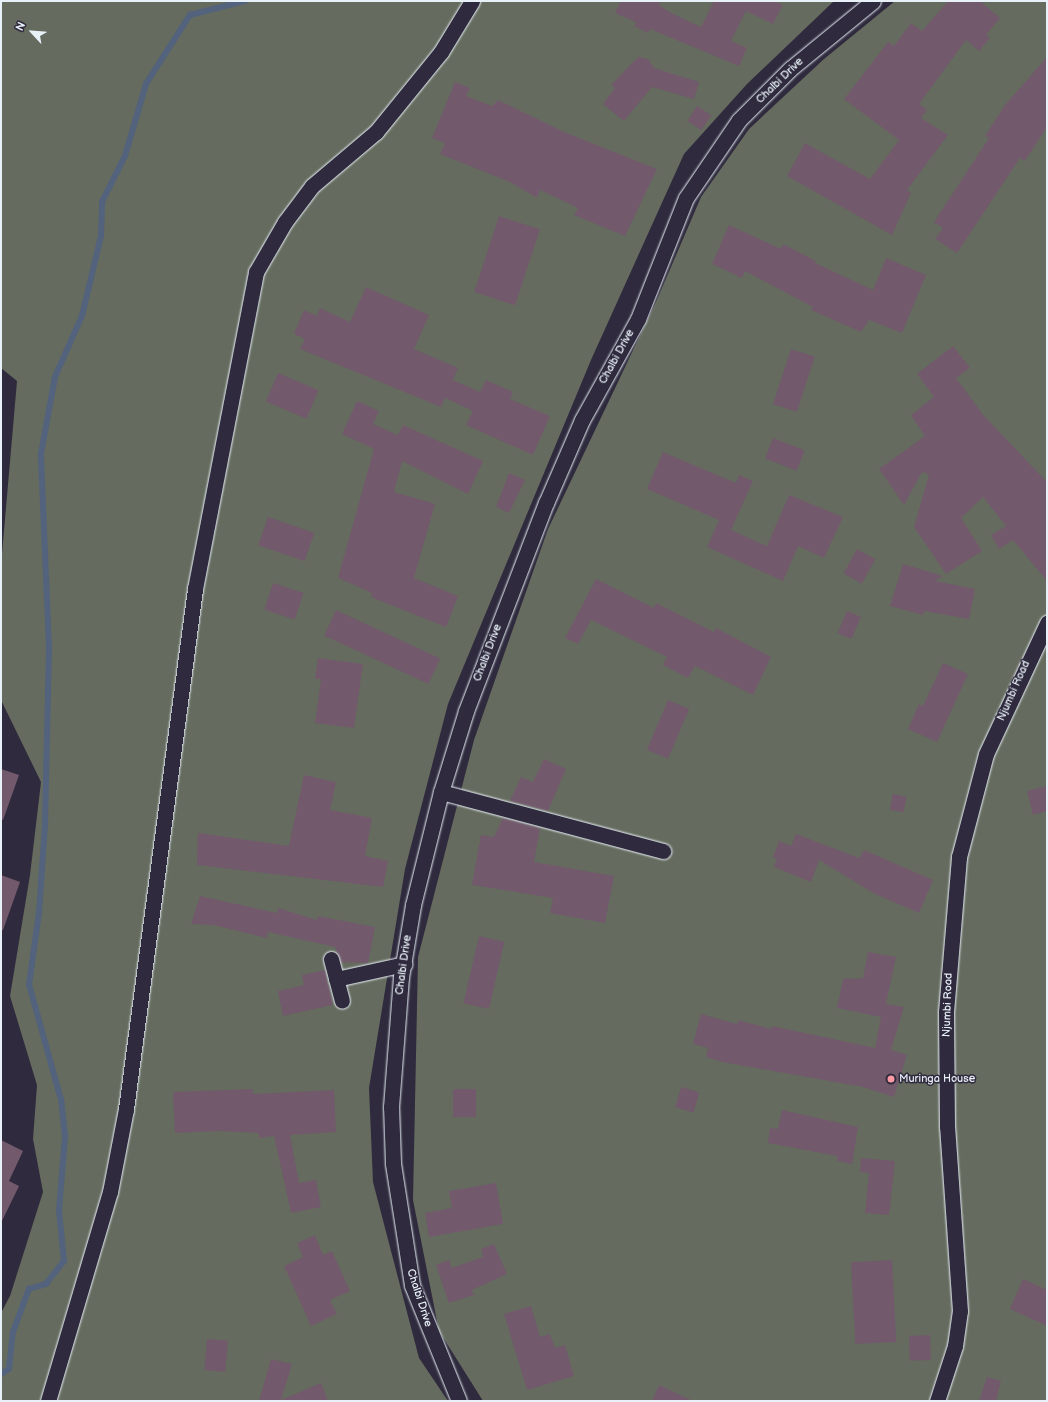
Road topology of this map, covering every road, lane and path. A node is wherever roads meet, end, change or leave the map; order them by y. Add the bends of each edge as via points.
1 (472, 1) edge
2 (873, 1) edge
3 (1047, 623) edge
4 (441, 792) junction
5 (663, 851) dead end
6 (330, 958) dead end
7 (404, 964) junction
8 (336, 979) junction
9 (342, 1001) dead end
10 (48, 1401) edge
11 (459, 1401) edge
12 (937, 1401) edge

1 - 10 street via 441,52 376,132 312,186 285,222 256,272 194,589 126,1109 110,1192
2 - 4 street, Chalbi Drive via 790,69 739,120 686,198 638,319 582,420 546,503 466,711
3 - 12 street, Njumbi Road via 986,754 960,857 946,1020 947,1127 960,1311 955,1346
4 - 5 street
4 - 7 street, Chalbi Drive via 413,905
6 - 8 street
7 - 8 street
7 - 11 street, Chalbi Drive via 391,1107 393,1163 400,1220 412,1285
8 - 9 street

